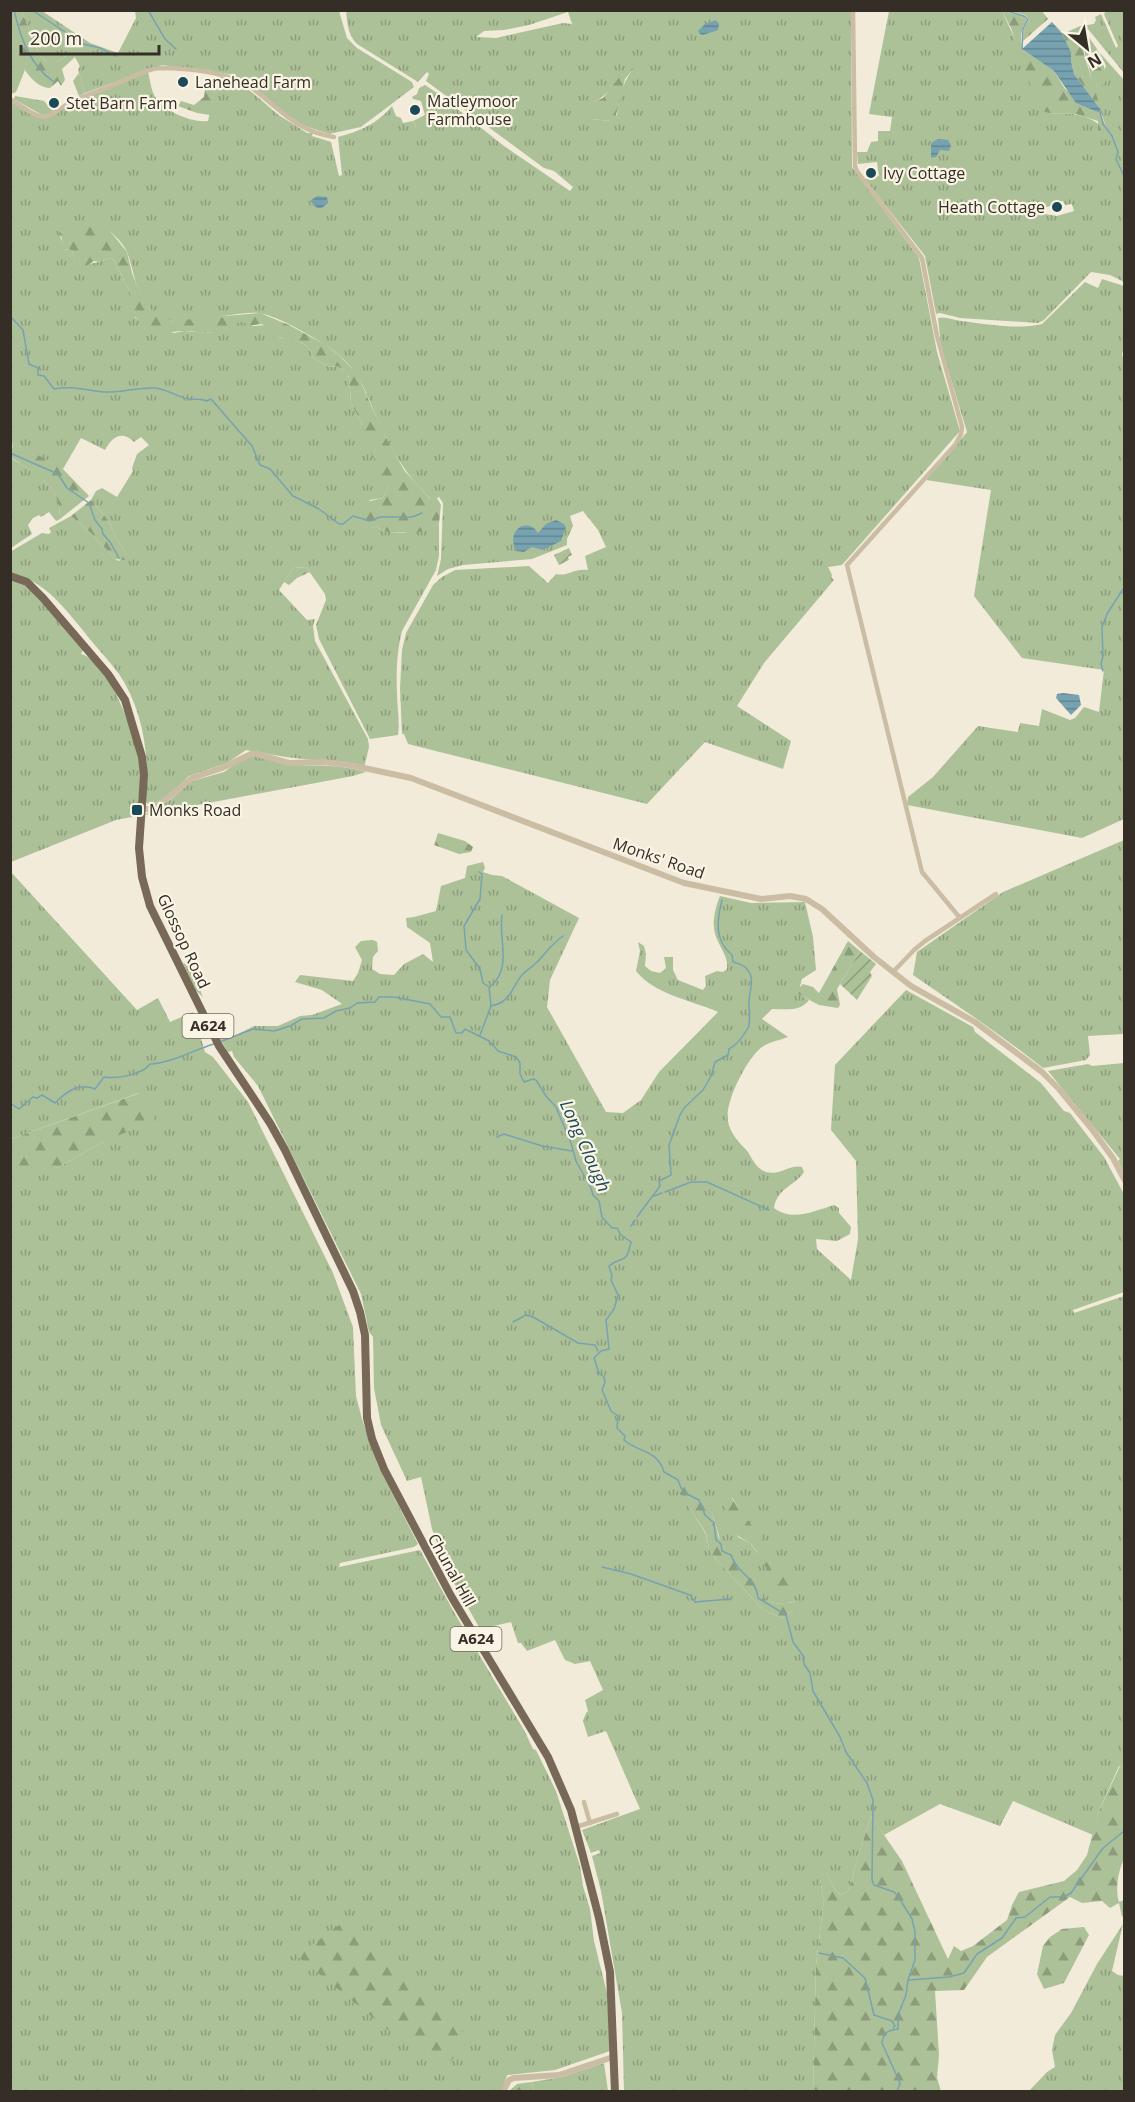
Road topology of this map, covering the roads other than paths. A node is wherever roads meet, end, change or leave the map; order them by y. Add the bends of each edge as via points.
1 (853, 10) edge
2 (10, 99) edge
3 (334, 137) dead end
4 (10, 576) edge
5 (141, 809) junction
6 (996, 894) dead end
7 (960, 918) junction
8 (893, 972) junction
9 (1125, 1179) edge
10 (323, 1227) joint
11 (584, 1802) dead end
12 (617, 1814) dead end
13 (590, 1823) junction
14 (576, 1827) junction
15 (613, 2057) junction
16 (503, 2091) edge
17 (615, 2091) edge

1 - 7 street via 855,166 922,258 937,336 962,426 955,445 847,565 918,861 922,872
2 - 3 street via 44,117 147,70 204,72 234,78 298,125
4 - 5 main road, Glossop Road / A624 via 38,592 108,674 125,700 142,757
5 - 8 street, Monks' Road via 161,803 192,778 251,754 290,763 350,765 411,778 684,883 761,899 806,898
5 - 10 main road, Glossop Road / A624 via 141,868 152,910 219,1046 270,1122
6 - 7 street
7 - 8 street via 914,950
8 - 9 street, Monks' Road via 975,1022 1042,1072 1097,1136
10 - 14 main road, Chunal Hill / A624 via 363,1323 367,1418 384,1469 446,1587 548,1757
11 - 13 street
12 - 13 street
13 - 14 street
14 - 15 main road, Chunal Hill / A624 via 606,1952
15 - 16 street via 559,2075 514,2078
15 - 17 main road, A624

